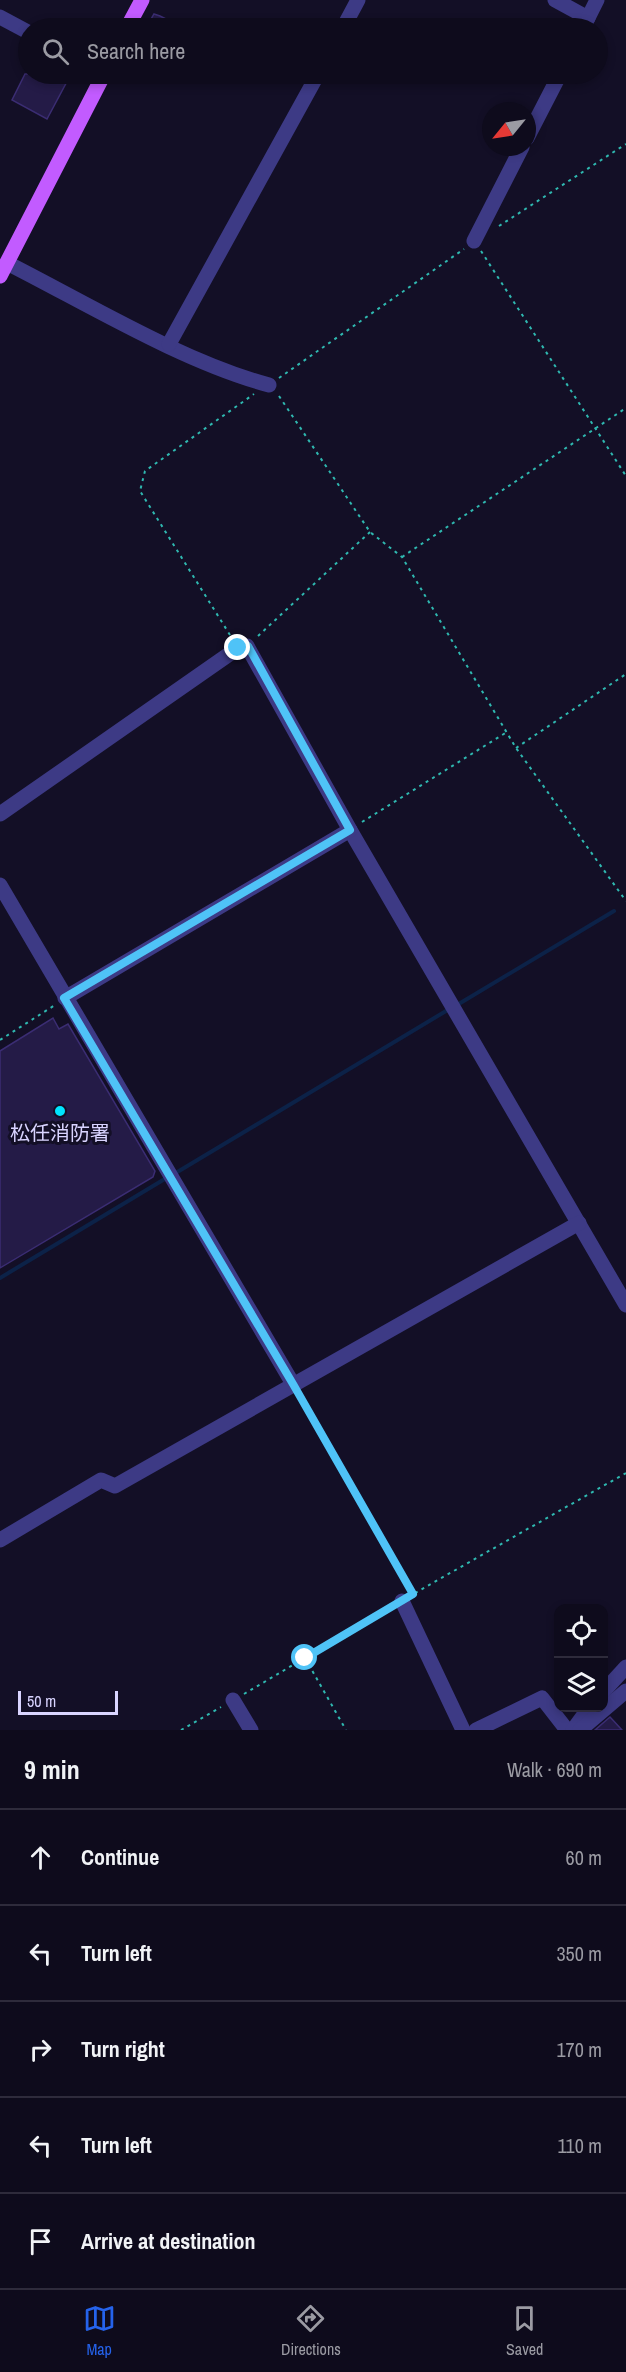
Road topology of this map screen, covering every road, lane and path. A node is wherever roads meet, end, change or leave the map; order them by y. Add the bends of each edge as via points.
1 (142, 0) edge
2 (358, 0) edge
3 (555, 0) edge
4 (597, 0) edge
5 (0, 17) edge
6 (132, 18) edge
7 (348, 18) edge
8 (578, 18) edge
9 (588, 18) edge
10 (18, 27) edge
11 (99, 84) edge
12 (312, 84) edge
13 (555, 84) edge
14 (536, 121) edge
15 (626, 144) edge
16 (517, 156) edge
17 (474, 241) junction
18 (4, 269) edge
19 (168, 344) junction
20 (269, 384) junction
21 (626, 408) edge
22 (594, 429) junction
23 (626, 476) edge
24 (370, 532) junction
25 (402, 557) junction
26 (243, 647) junction
27 (626, 674) edge
28 (507, 732) junction
29 (516, 748) junction
30 (0, 814) edge
31 (350, 830) junction
32 (0, 885) edge
33 (626, 901) edge
34 (64, 998) junction
35 (0, 1040) edge
36 (579, 1223) junction
37 (626, 1305) edge
38 (293, 1384) junction
39 (626, 1473) edge
40 (0, 1540) edge
41 (402, 1601) joint
42 (305, 1658) junction
43 (626, 1667) edge
44 (608, 1686) edge
45 (626, 1691) edge
46 (233, 1700) junction
47 (586, 1712) edge
48 (181, 1730) edge
49 (251, 1730) edge
50 (346, 1730) edge
51 (464, 1730) edge
52 (476, 1730) edge
53 (567, 1730) edge
54 (573, 1730) edge
55 (580, 1730) edge

1 - 6 main road
2 - 7 street
3 - 8 street
4 - 9 street
5 - 10 street
11 - 18 main road
12 - 19 street
13 - 14 street
15 - 17 path
16 - 17 street
17 - 20 path
17 - 22 path
18 - 19 street
19 - 20 street via 244,378
20 - 24 path
20 - 26 path via 145,471 140,491
21 - 22 path
22 - 23 path
22 - 25 path
24 - 25 path
24 - 26 path
25 - 28 path
26 - 30 street
26 - 31 street
27 - 29 path
28 - 29 path
28 - 31 path
29 - 33 path
31 - 34 street
31 - 36 street
32 - 34 street
34 - 35 path
34 - 38 street
36 - 37 street
36 - 38 street
38 - 39 path via 413,1594
38 - 40 street via 115,1486 101,1480
41 - 42 path
41 - 51 street
42 - 46 path
42 - 50 path
43 - 44 street
45 - 55 street
46 - 48 path
46 - 49 street
47 - 54 street
52 - 53 street via 542,1698

